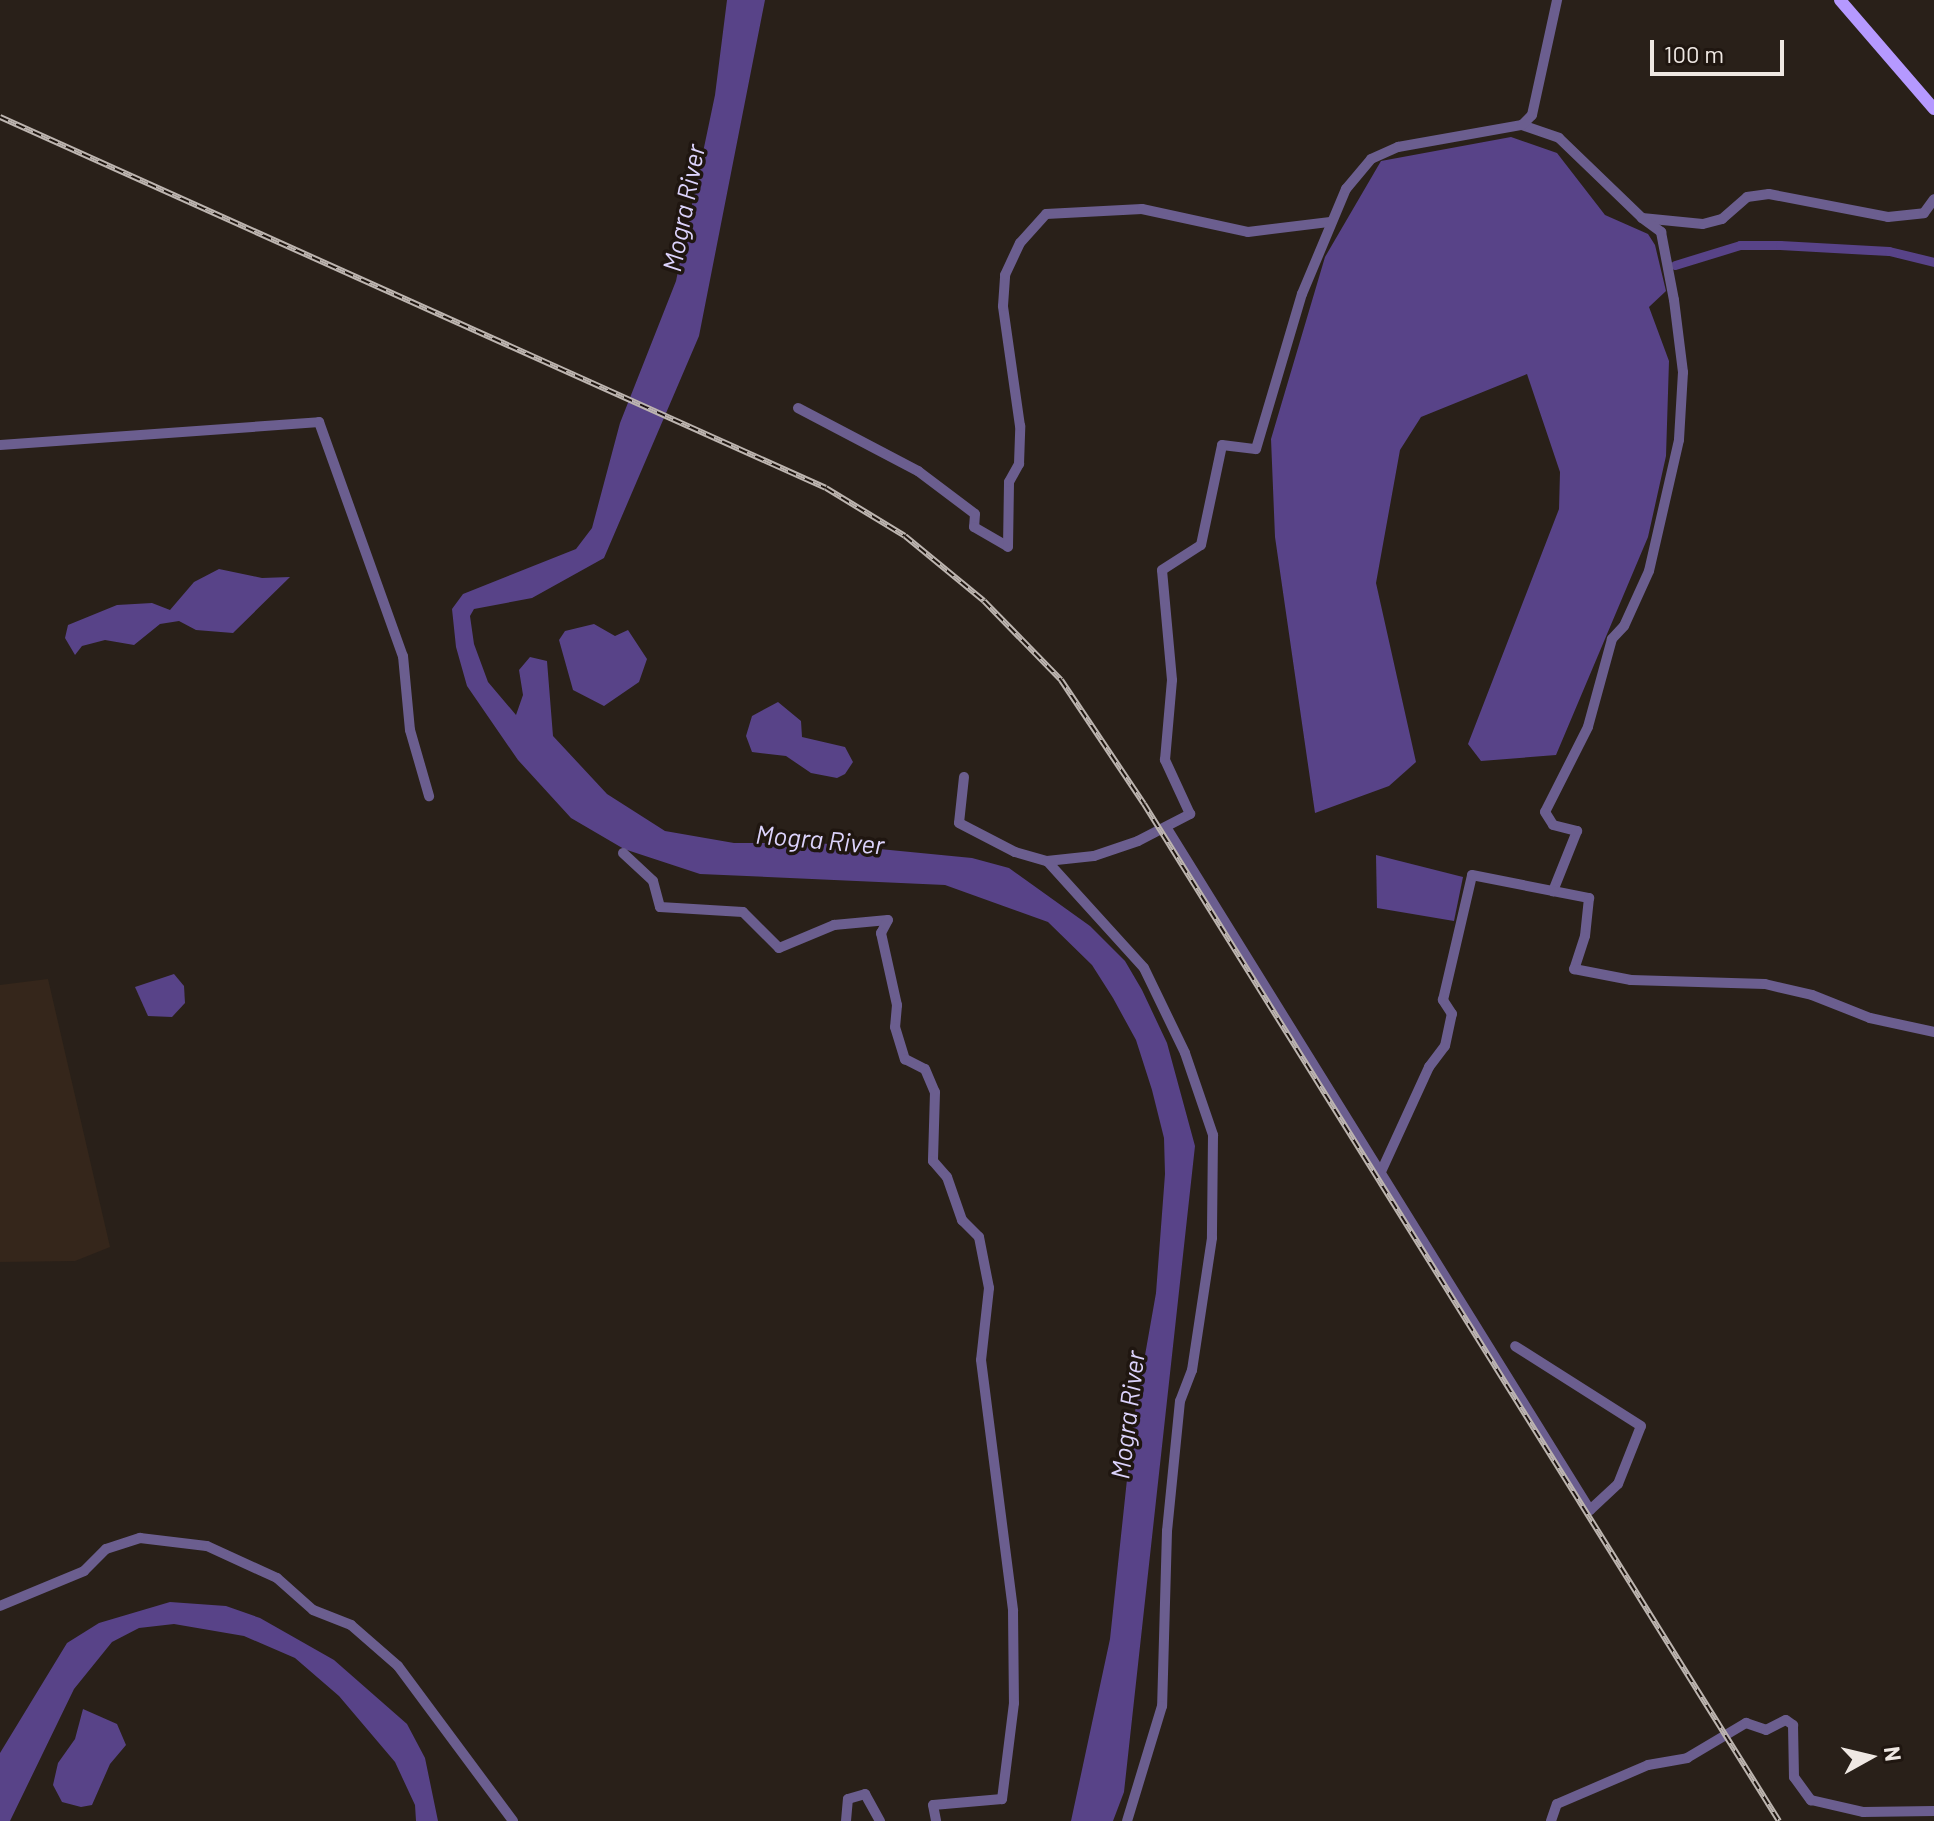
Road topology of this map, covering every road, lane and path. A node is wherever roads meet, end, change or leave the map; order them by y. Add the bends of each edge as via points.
1 (1557, 0) edge
2 (1840, 0) edge
3 (1934, 109) edge
4 (1522, 125) junction
5 (1934, 199) edge
6 (1642, 218) junction
7 (1330, 222) junction
8 (798, 408) dead end
9 (0, 445) edge
10 (964, 777) dead end
11 (429, 796) dead end
12 (1166, 827) junction
13 (623, 853) dead end
14 (1047, 861) junction
15 (1553, 891) junction
16 (1934, 1032) edge
17 (1380, 1174) junction
18 (1515, 1346) dead end
19 (0, 1606) edge
20 (1934, 1811) edge
21 (513, 1821) edge
22 (846, 1821) edge
23 (880, 1821) edge
24 (936, 1821) edge
25 (1127, 1821) edge
26 (1551, 1821) edge

1 - 4 street via 1532,115
2 - 3 main road
4 - 6 street via 1559,138
4 - 7 street via 1398,147 1371,159 1346,189
5 - 6 street via 1924,213 1888,217 1769,194 1747,197 1722,219 1703,224
6 - 15 street via 1661,232 1674,300 1683,372 1679,440 1649,571 1624,626 1612,639 1588,727 1545,812 1553,825 1577,831
7 - 8 street via 1248,232 1142,209 1046,214 1020,243 1005,275 1003,306 1020,426 1019,464 1009,482 1008,547 974,527 975,514 918,471
7 - 12 street via 1302,294 1256,449 1222,445 1201,545 1162,570 1172,680 1165,760 1190,814
9 - 11 street via 319,422 403,656 410,730
10 - 14 street via 959,823 1015,852
12 - 14 street via 1094,856
12 - 17 street
13 - 24 street via 653,881 660,907 743,912 779,948 834,925 888,920 881,933 897,1005 895,1027 905,1059 925,1069 935,1092 933,1161 947,1177 962,1220 979,1237 989,1288 981,1360 1013,1611 1014,1703 1002,1799 933,1805
14 - 25 street via 1144,968 1185,1053 1213,1135 1212,1238 1192,1370 1180,1401 1167,1531 1162,1706
15 - 16 street via 1589,898 1574,969 1631,980 1765,984
15 - 17 street via 1472,875 1443,1000 1452,1014 1445,1046 1429,1067
17 - 18 street via 1590,1510 1618,1484 1641,1426
19 - 21 street via 84,1571 106,1549 140,1538 207,1546 277,1578 313,1610 351,1625 398,1666
20 - 26 street via 1863,1812 1811,1800 1794,1777 1793,1725 1786,1720 1766,1730 1746,1723 1687,1758 1648,1765 1557,1804
22 - 23 street via 848,1799 865,1794

